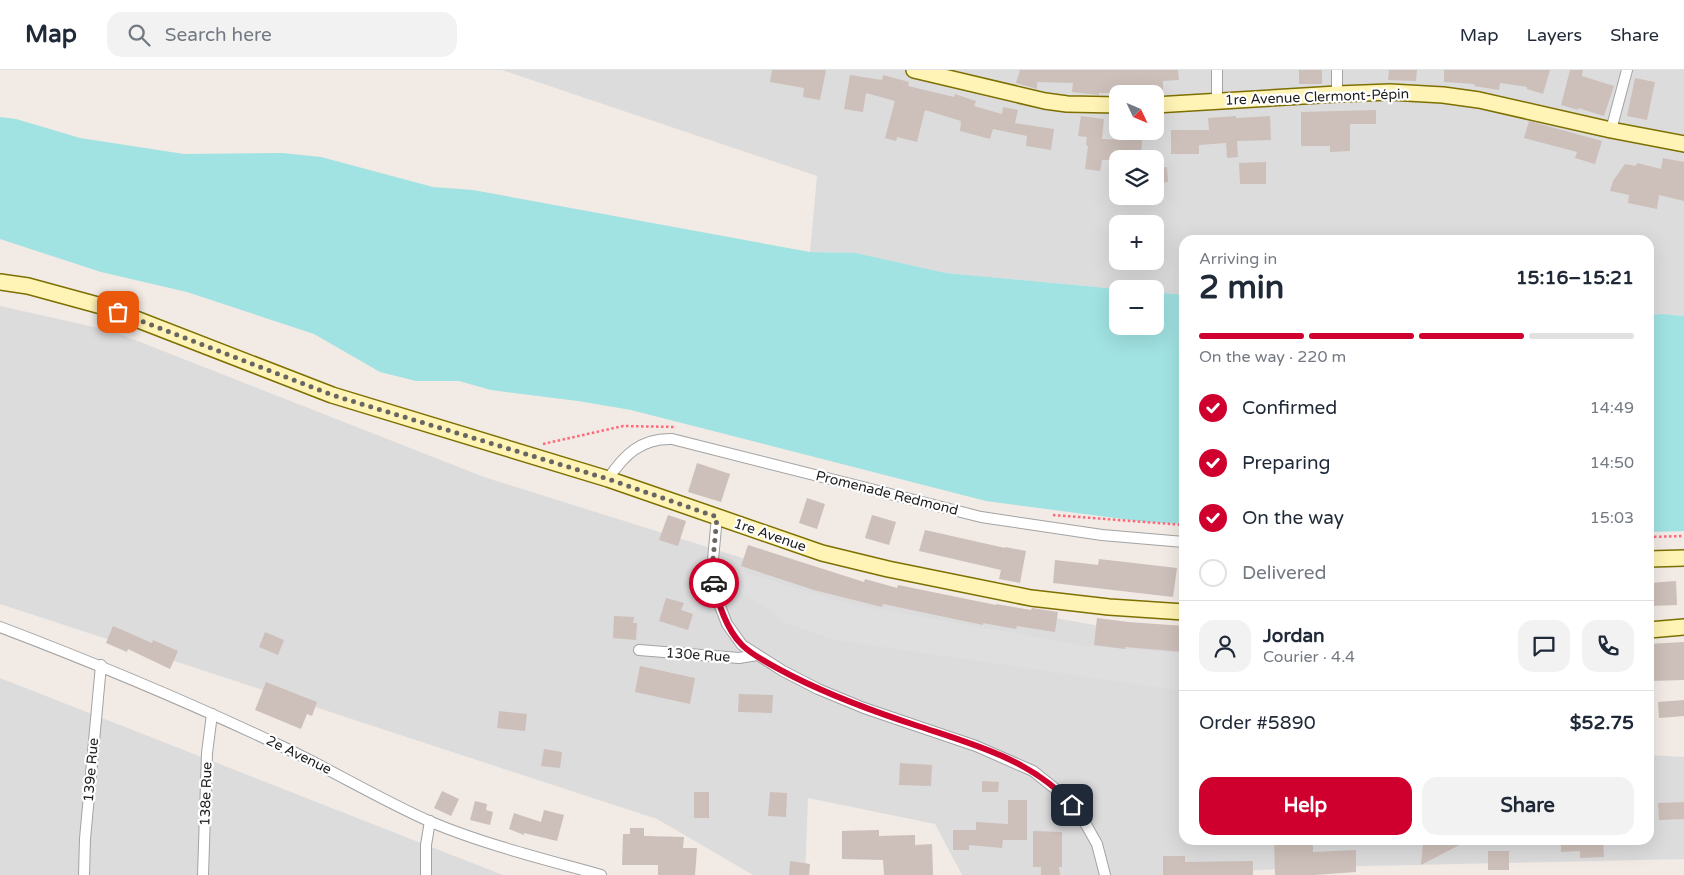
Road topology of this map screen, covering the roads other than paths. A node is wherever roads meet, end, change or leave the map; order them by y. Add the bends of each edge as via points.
1 (914, 70) edge
2 (1216, 70) edge
3 (1336, 70) edge
4 (1627, 70) edge
5 (1336, 94) junction
6 (1218, 101) junction
7 (1164, 104) edge
8 (1109, 105) edge
9 (1610, 130) junction
10 (1684, 144) edge
11 (0, 282) edge
12 (608, 479) junction
13 (717, 517) junction
14 (1179, 542) edge
15 (1684, 558) edge
16 (1654, 559) edge
17 (1179, 612) edge
18 (0, 627) edge
19 (1684, 627) edge
20 (1654, 630) edge
21 (639, 650) dead end
22 (756, 655) junction
23 (101, 665) junction
24 (212, 714) junction
25 (430, 821) junction
26 (84, 875) edge
27 (203, 875) edge
28 (426, 875) edge
29 (601, 875) edge
30 (1105, 875) edge

1 - 8 street via 1045,101
2 - 6 street
3 - 5 street
4 - 9 street
5 - 6 street, 1re Avenue Clermont-Pépin
5 - 9 street, 1re Avenue Clermont-Pépin via 1415,93 1479,100
6 - 7 street, 1re Avenue Clermont-Pépin
9 - 10 street, 1re Avenue Clermont-Pépin
11 - 12 street, 1re Avenue via 28,286 105,308 332,395
12 - 13 street, 1re Avenue
12 - 14 street, Promenade Redmond via 620,460 640,446 657,439 672,439 981,517 1102,535
13 - 17 street, 1re Avenue via 822,553 948,582 1031,598
13 - 22 street, 130e Rue via 712,570 716,596 737,638
15 - 16 street
18 - 23 street, 2e Avenue
19 - 20 street
21 - 22 street, 130e Rue via 739,658
22 - 30 street, 130e Rue via 818,689 976,746 1033,771 1063,795 1080,814 1097,844
23 - 24 street, 2e Avenue
23 - 26 street, 139e Rue
24 - 25 street, 2e Avenue
24 - 27 street, 138e Rue via 207,753
25 - 28 street
25 - 29 street, 2e Avenue via 496,845

